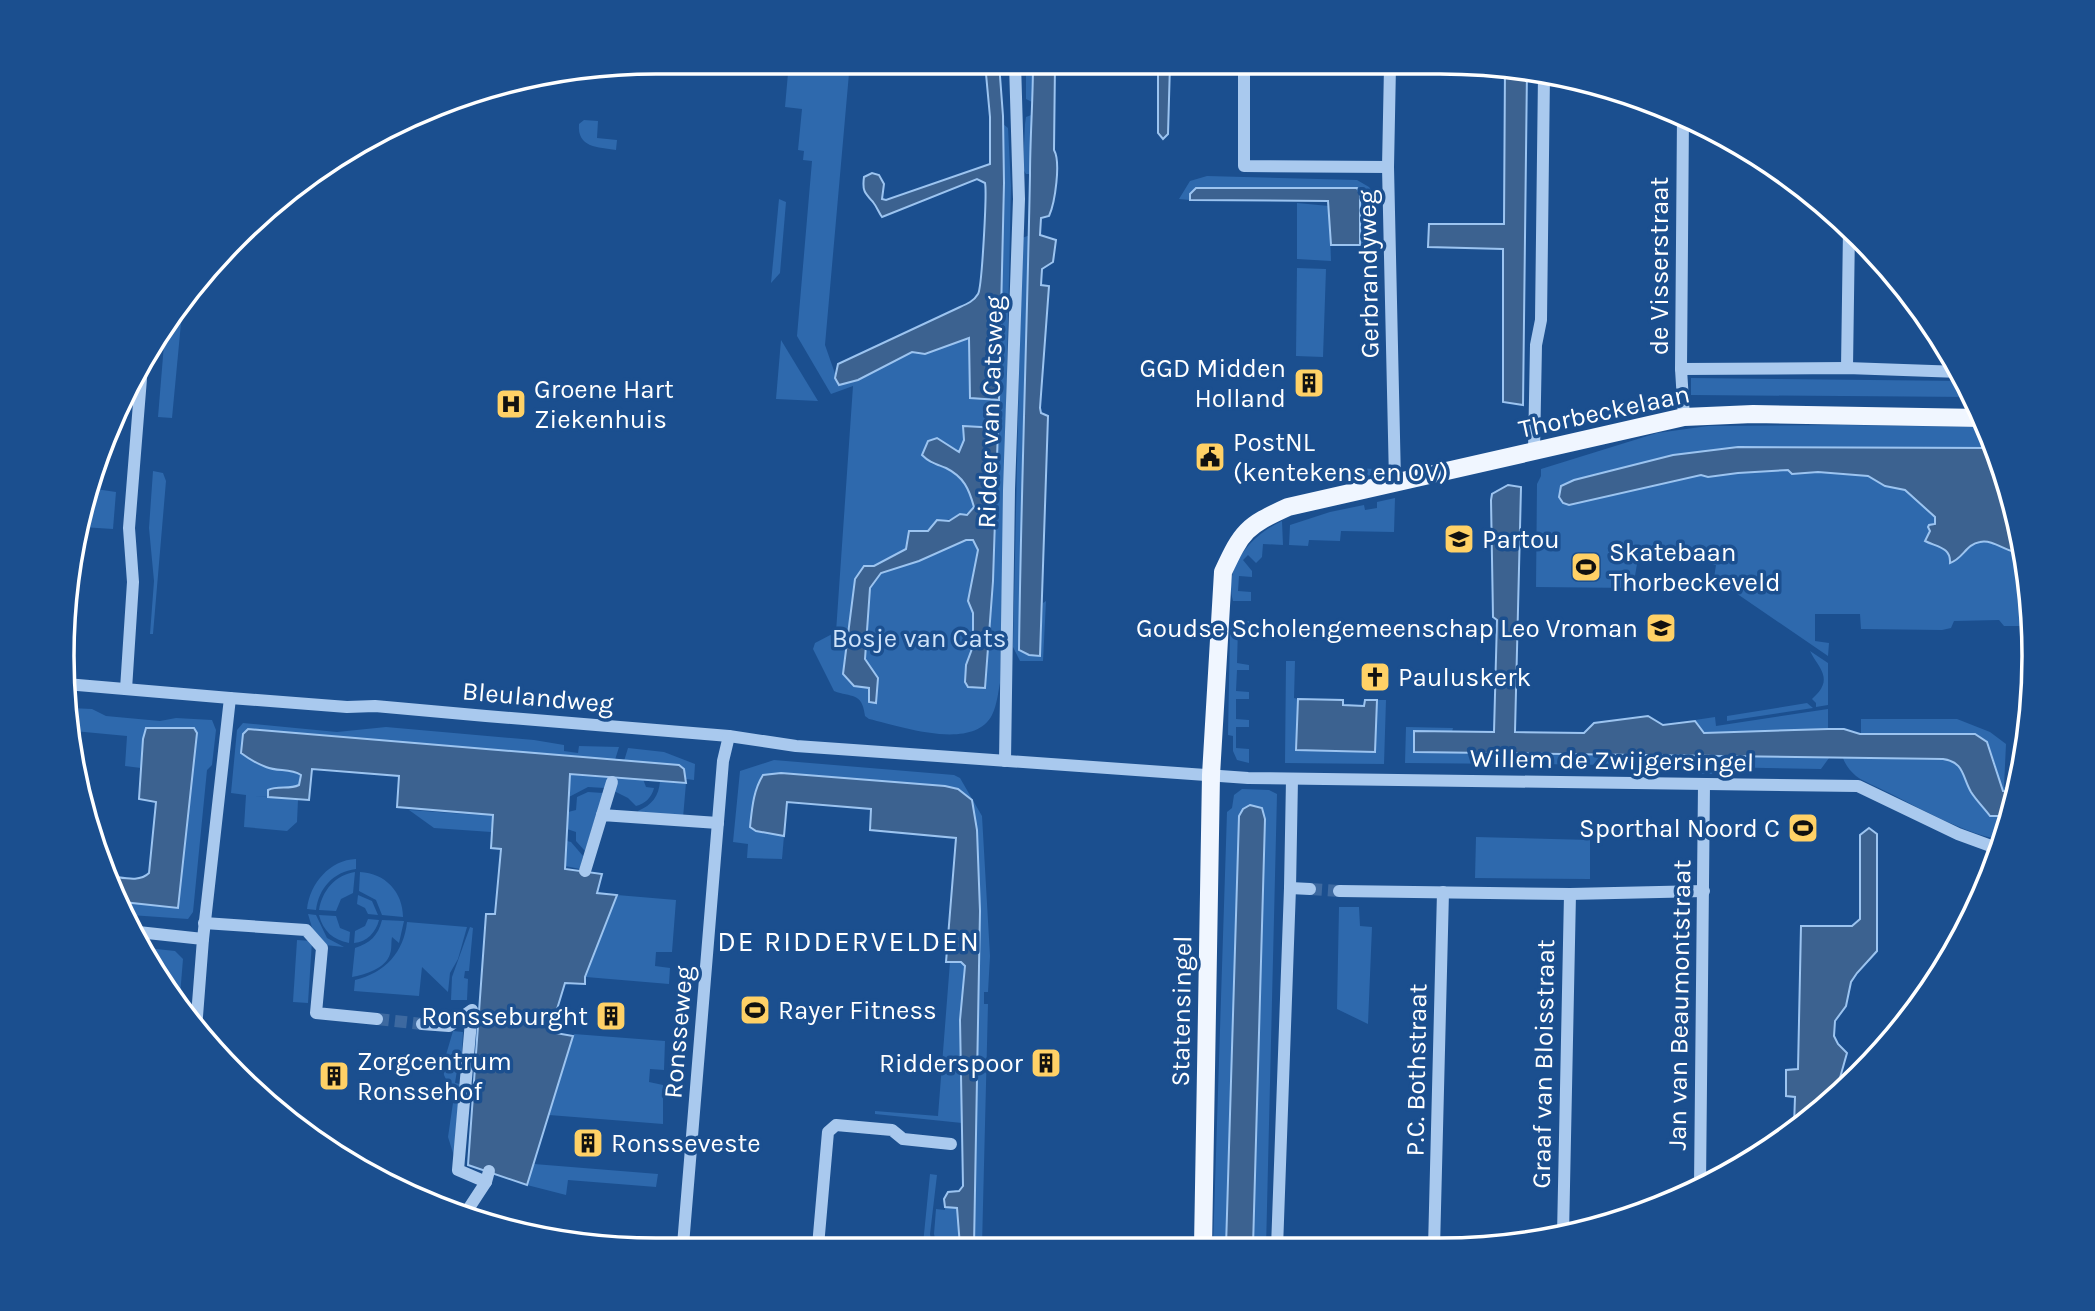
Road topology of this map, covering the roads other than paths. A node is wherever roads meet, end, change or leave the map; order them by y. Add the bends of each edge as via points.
1 (1016, 74) edge
2 (1244, 74) edge
3 (1390, 74) edge
4 (1544, 83) edge
5 (1683, 128) edge
6 (1388, 167) junction
7 (1849, 242) edge
8 (1847, 368) junction
9 (1681, 369) junction
10 (1947, 372) edge
11 (140, 385) edge
12 (1684, 418) junction
13 (1970, 418) edge
14 (1534, 451) junction
15 (1395, 481) junction
16 (1248, 528) joint
17 (75, 685) edge
18 (126, 689) junction
19 (230, 698) junction
20 (729, 736) junction
21 (1005, 761) junction
22 (1211, 775) junction
23 (1292, 779) junction
24 (612, 782) dead end
25 (1704, 784) junction
26 (602, 815) junction
27 (719, 823) junction
28 (1990, 846) edge
29 (584, 871) dead end
30 (1290, 888) junction
31 (1310, 890) tunnel mouth
32 (1339, 891) tunnel mouth
33 (1704, 891) junction
34 (1443, 892) junction
35 (1570, 894) junction
36 (204, 923) junction
37 (144, 933) edge
38 (203, 939) junction
39 (197, 1014) edge
40 (377, 1019) tunnel mouth
41 (422, 1024) tunnel mouth
42 (951, 1144) dead end
43 (1700, 1175) edge
44 (469, 1207) edge
45 (1563, 1224) edge
46 (684, 1238) edge
47 (819, 1238) edge
48 (1203, 1238) edge
49 (1277, 1238) edge
50 (1434, 1238) edge

1 - 21 street, Ridder van Catsweg via 1019,199
2 - 6 street via 1244,166
3 - 6 street, Gerbrandyweg
4 - 14 street
5 - 9 street, de Visserstraat
6 - 15 street, Gerbrandyweg
7 - 8 street
8 - 9 street, Thorbeckelaan
8 - 10 street, Thorbeckelaan
9 - 12 street, de Visserstraat
11 - 18 street via 129,528 133,582
12 - 13 main road, Thorbeckelaan via 1753,414
12 - 14 main road, Thorbeckelaan
14 - 15 main road, Thorbeckelaan
15 - 16 main road, Thorbeckelaan via 1287,507
16 - 22 main road, Statensingel via 1223,572
17 - 18 street, Bleulandweg
18 - 19 street, Bleulandweg
19 - 20 street, Bleulandweg
19 - 36 street
20 - 21 street, Bleulandweg via 796,746
20 - 27 street, Ronsseweg
21 - 22 street, Bleulandweg
22 - 23 street, Willem de Zwijgersingel
22 - 48 main road, Statensingel
23 - 25 street, Willem de Zwijgersingel
23 - 30 street
24 - 26 street
25 - 28 street, Willem de Zwijgersingel via 1858,786
25 - 33 street, Jan van Beaumontstraat
26 - 27 street
26 - 29 street
27 - 46 street, Ronsseweg
30 - 31 street
30 - 49 street
32 - 34 street
33 - 35 street
33 - 43 street, Jan van Beaumontstraat
34 - 35 street
34 - 50 street, P.C. Bothstraat
35 - 45 street, Graaf van Bloisstraat
36 - 38 street
36 - 40 street via 306,930 321,948 316,1013
37 - 38 street
38 - 39 street
41 - 44 street via 449,1026 475,1010 458,1170 487,1177
42 - 47 street via 904,1139 892,1130 836,1125 828,1132

